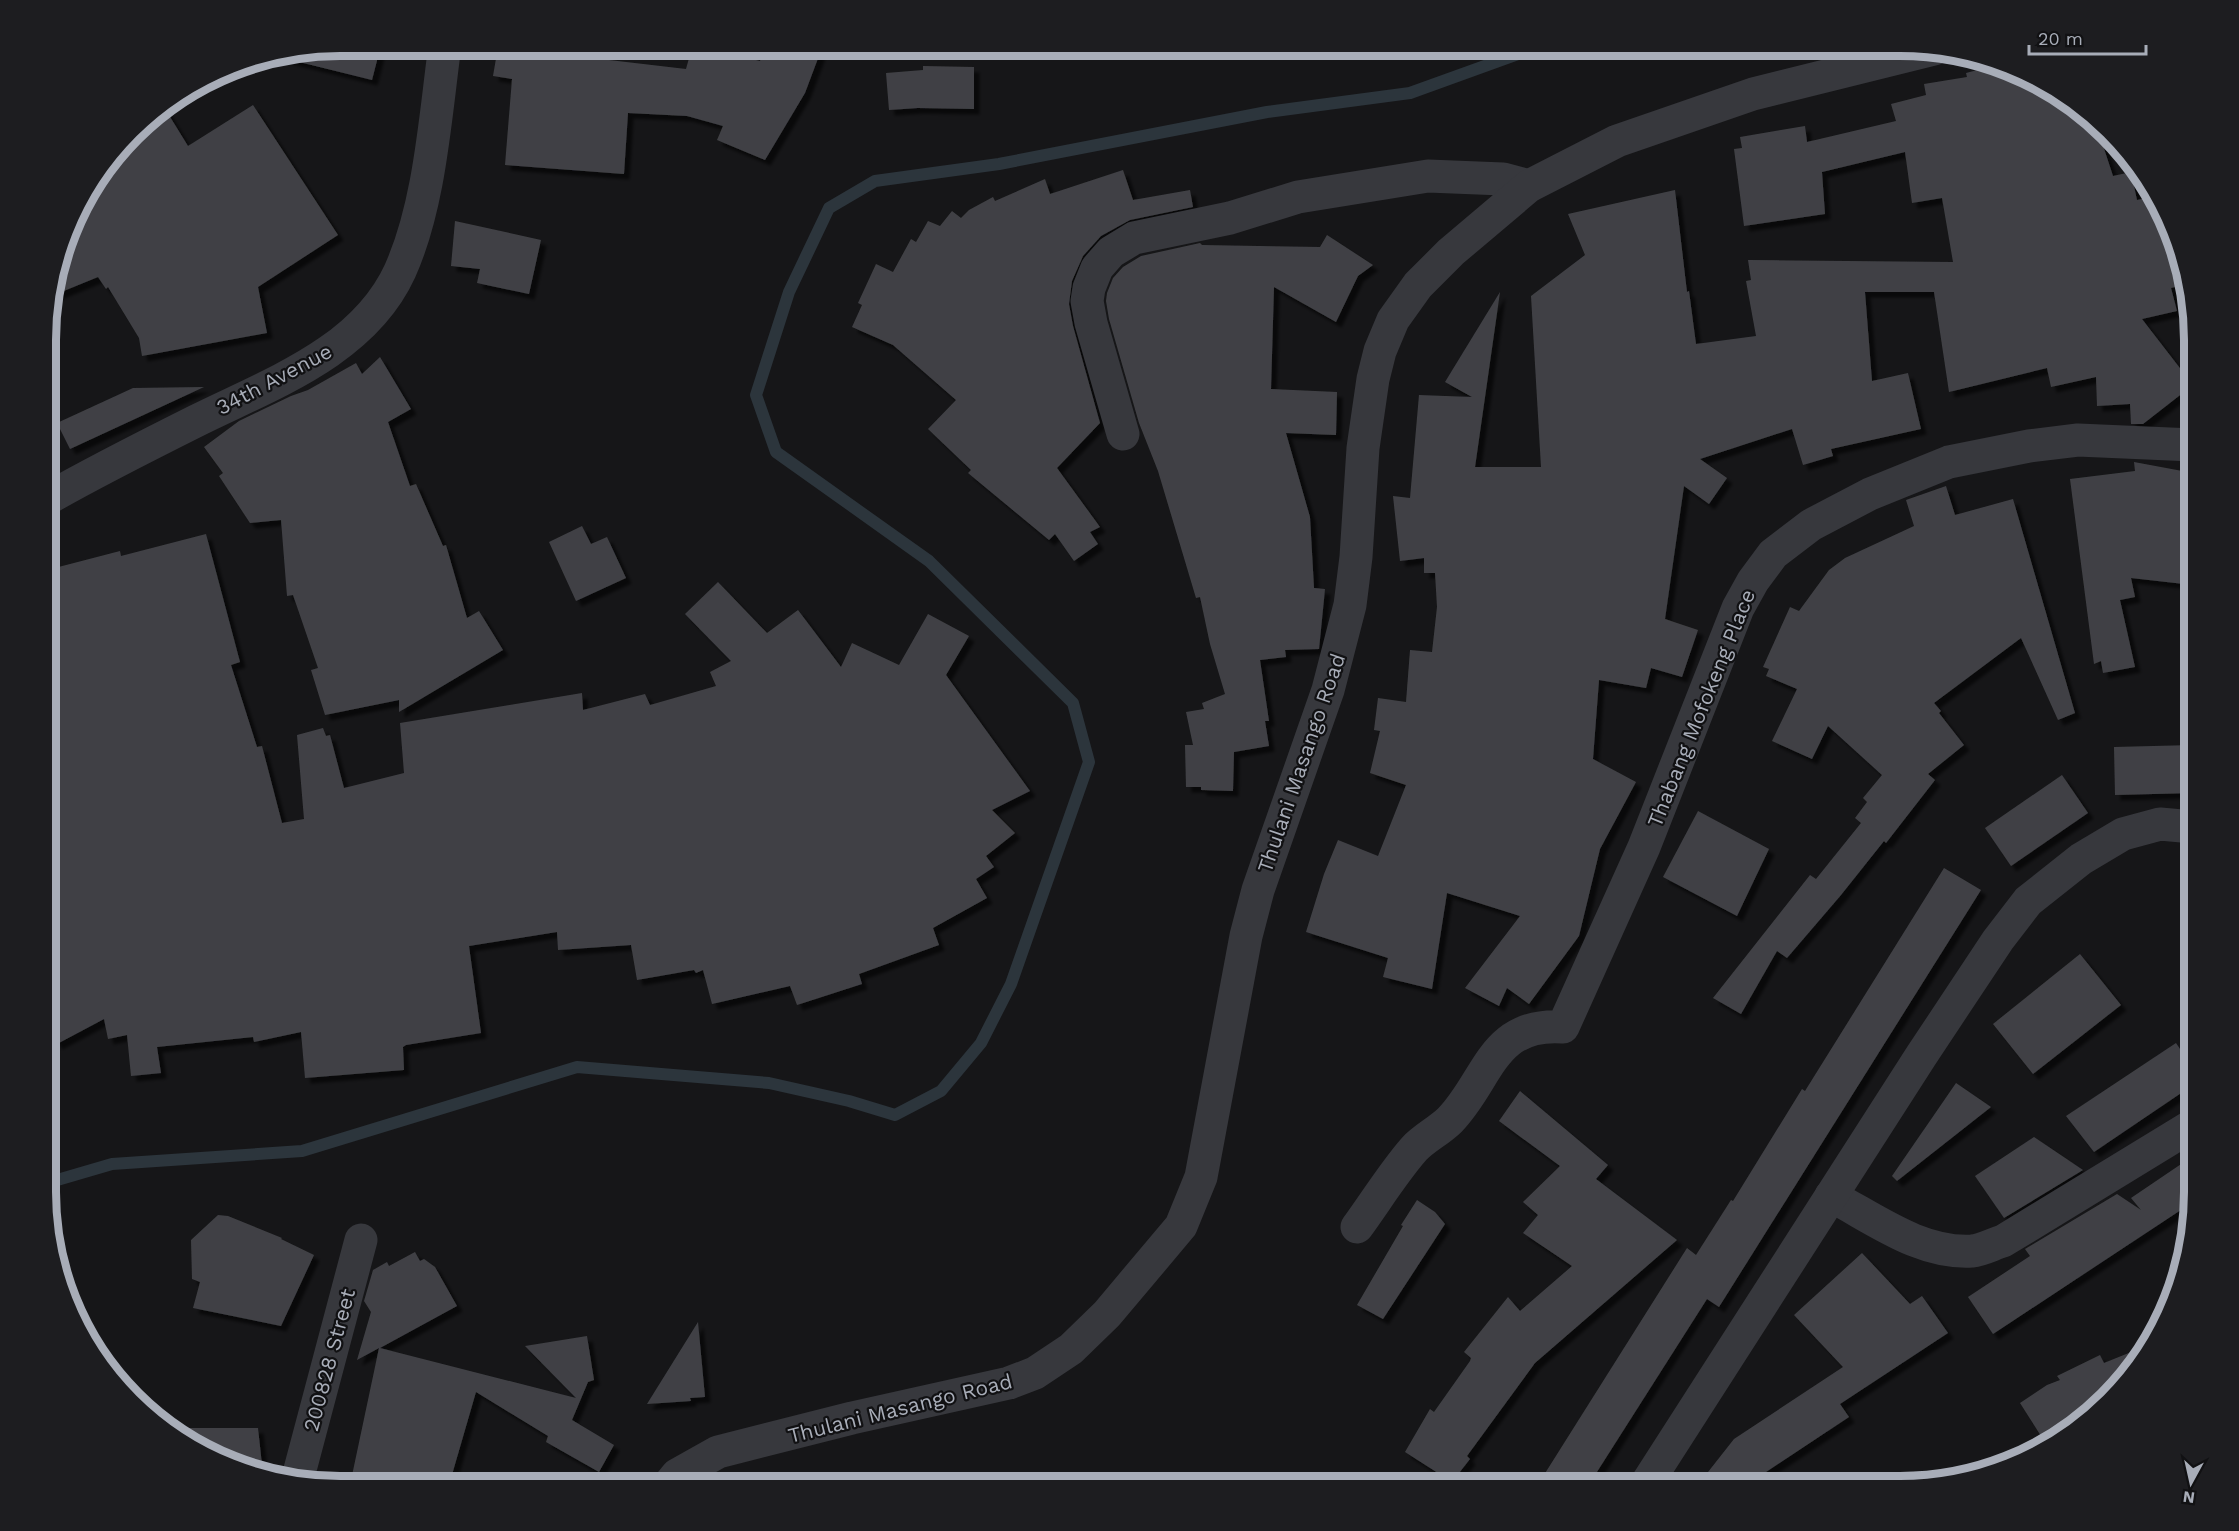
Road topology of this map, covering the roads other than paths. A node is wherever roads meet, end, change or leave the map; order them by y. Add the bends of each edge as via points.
1 (443, 56) edge
2 (1906, 56) edge
3 (1529, 186) junction
4 (1123, 434) dead end
5 (2184, 445) edge
6 (56, 494) edge
7 (2184, 826) edge
8 (2184, 1130) edge
9 (1831, 1196) junction
10 (1357, 1227) dead end
11 (361, 1240) dead end
12 (299, 1473) edge
13 (676, 1476) edge
14 (1651, 1476) edge

1 - 6 street, 34th Avenue via 420,209 410,244 399,272 367,320 324,356
2 - 3 street, Thulani Masango Road via 1753,94 1617,141
3 - 4 street via 1503,179 1428,176 1298,197 1230,218 1134,238 1111,252 1096,268 1087,301
3 - 13 street, Thulani Masango Road via 1418,285 1393,320 1380,351 1366,416 1350,605 1328,690 1258,890 1201,1178 1180,1226 1107,1314 1071,1349 1035,1373 1009,1383 718,1452
5 - 10 street, Thabang Mofokeng Place via 2078,440 1949,462 1870,494 1811,525 1773,554 1738,608 1644,847 1563,1027 1543,1026 1522,1032 1506,1043 1489,1061 1451,1119 1416,1147
7 - 9 street via 2160,824 2123,834 2081,859 2028,901 1998,940
8 - 9 street via 2003,1241 1974,1251 1922,1245
9 - 14 street
11 - 12 street, 200828 Street

